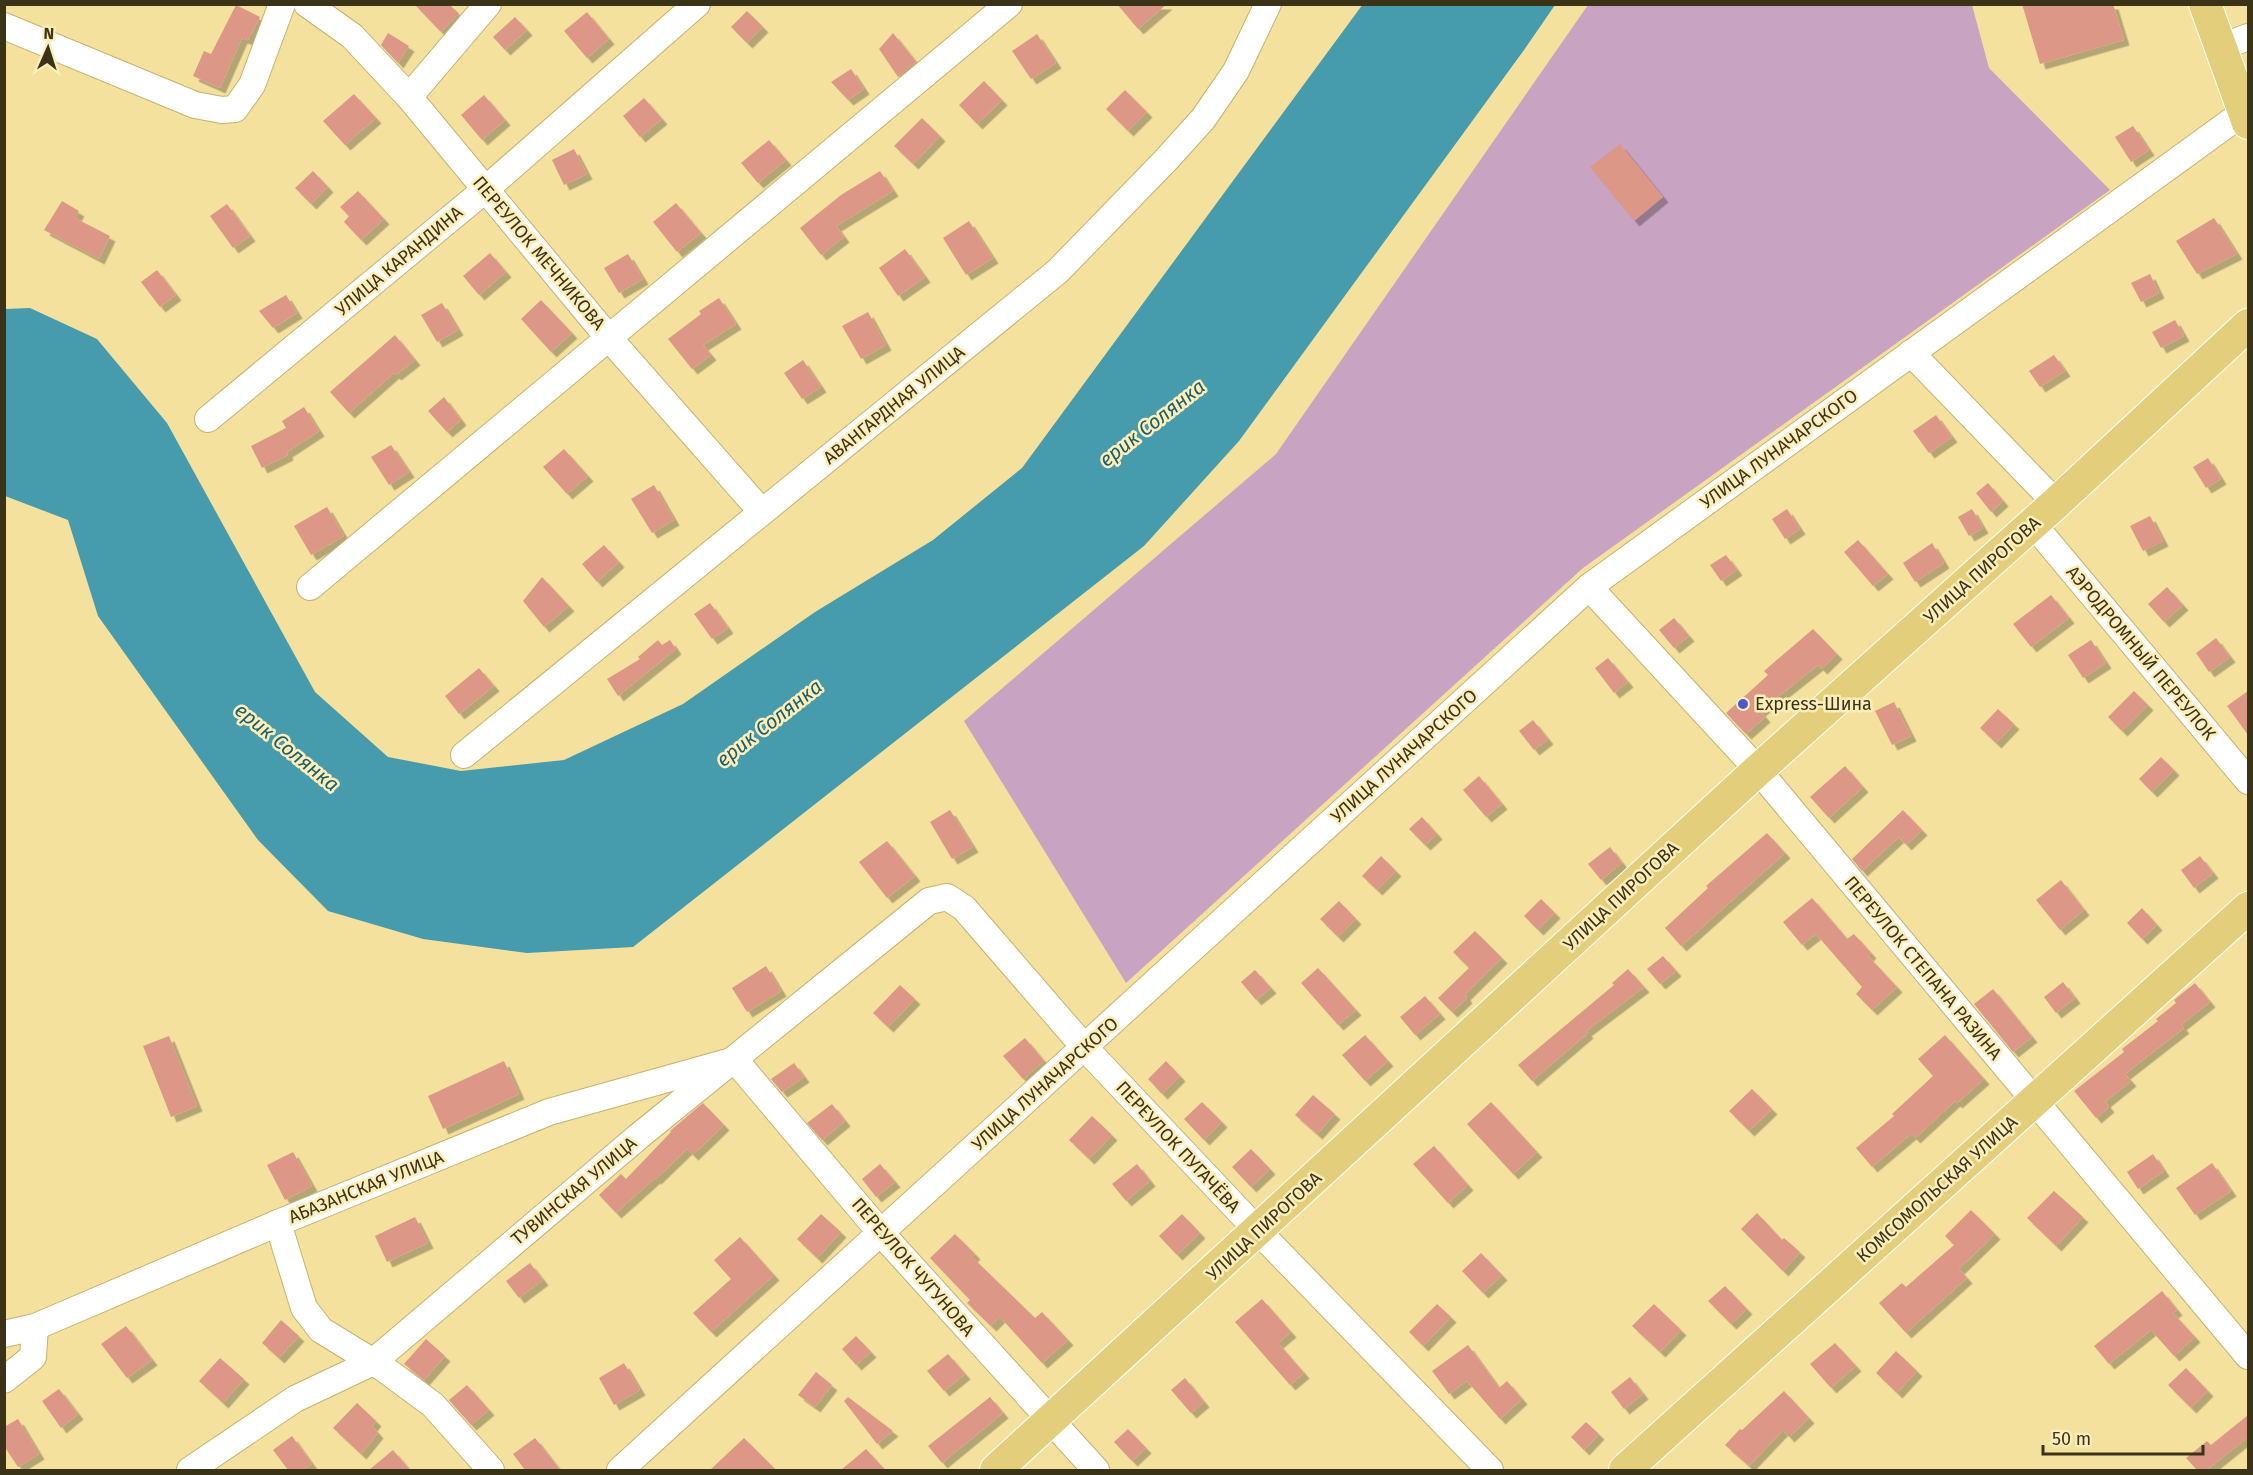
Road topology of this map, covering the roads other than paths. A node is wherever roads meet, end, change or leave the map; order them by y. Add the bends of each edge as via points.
1 (282, 4) edge
2 (307, 4) edge
3 (488, 4) edge
4 (697, 4) edge
5 (1009, 4) edge
6 (1268, 4) edge
7 (2205, 4) edge
8 (4, 26) edge
9 (2235, 42) edge
10 (409, 97) junction
11 (2246, 117) edge
12 (486, 189) junction
13 (2248, 325) edge
14 (608, 337) junction
15 (1911, 353) junction
16 (208, 419) dead end
17 (2056, 503) junction
18 (761, 511) junction
19 (2033, 524) junction
20 (310, 587) dead end
21 (1589, 587) junction
22 (465, 755) dead end
23 (1758, 770) junction
24 (2248, 781) edge
25 (947, 897) joint
26 (2248, 908) edge
27 (1085, 1048) junction
28 (735, 1060) junction
29 (2034, 1101) junction
30 (278, 1223) junction
31 (1258, 1231) junction
32 (881, 1233) junction
33 (35, 1327) junction
34 (4, 1334) edge
35 (2248, 1356) edge
36 (373, 1362) junction
37 (4, 1380) edge
38 (1050, 1421) junction
39 (190, 1470) edge
40 (492, 1470) edge
41 (620, 1470) edge
42 (996, 1470) edge
43 (1096, 1470) edge
44 (1490, 1470) edge
45 (1625, 1470) edge

1 - 8 street via 252,86 236,108 222,110 195,105
2 - 10 street, ПЕРЕУЛОК МЕЧНИКОВА via 352,36
3 - 10 street
4 - 12 street, УЛИЦА КАРАНДИНА
5 - 14 street
6 - 18 street, АВАНГАРДНАЯ УЛИЦА via 1236,71 1203,119 1058,271
7 - 9 main road
9 - 11 main road
10 - 12 street, ПЕРЕУЛОК МЕЧНИКОВА
11 - 15 street, УЛИЦА ЛУНАЧАРСКОГО
12 - 14 street, ПЕРЕУЛОК МЕЧНИКОВА
12 - 16 street, УЛИЦА КАРАНДИНА
13 - 17 main road, УЛИЦА ПИРОГОВА
14 - 18 street, ПЕРЕУЛОК МЕЧНИКОВА
14 - 20 street
15 - 17 street
15 - 21 street, УЛИЦА ЛУНАЧАРСКОГО
17 - 19 main road, УЛИЦА ПИРОГОВА
18 - 22 street, АВАНГАРДНАЯ УЛИЦА
19 - 23 main road, УЛИЦА ПИРОГОВА
19 - 24 street, АЭРОДРОМНЫЙ ПЕРЕУЛОК
21 - 23 street, ПЕРЕУЛОК СТЕПАНА РАЗИНА
21 - 27 street, УЛИЦА ЛУНАЧАРСКОГО
23 - 29 street, ПЕРЕУЛОК СТЕПАНА РАЗИНА
23 - 31 main road, УЛИЦА ПИРОГОВА
25 - 27 street, ПЕРЕУЛОК ПУГАЧЁВА via 964,908
25 - 28 street, ТУВИНСКАЯ УЛИЦА via 929,901
26 - 29 main road, КОМСОМОЛЬСКАЯ УЛИЦА
27 - 31 street, ПЕРЕУЛОК ПУГАЧЁВА
27 - 32 street, УЛИЦА ЛУНАЧАРСКОГО
28 - 30 street, АБАЗАНСКАЯ УЛИЦА via 549,1112
28 - 32 street, ПЕРЕУЛОК ЧУГУНОВА
28 - 36 street, ТУВИНСКАЯ УЛИЦА via 639,1136
29 - 35 street, ПЕРЕУЛОК СТЕПАНА РАЗИНА
29 - 45 main road, КОМСОМОЛЬСКАЯ УЛИЦА
30 - 33 street, АБАЗАНСКАЯ УЛИЦА
30 - 36 street via 304,1308 321,1330
31 - 38 main road, УЛИЦА ПИРОГОВА
31 - 44 street, ПЕРЕУЛОК ПУГАЧЁВА
32 - 38 street, ПЕРЕУЛОК ЧУГУНОВА
32 - 41 street, УЛИЦА ЛУНАЧАРСКОГО
33 - 34 street, АБАЗАНСКАЯ УЛИЦА
33 - 37 street via 33,1357
36 - 39 street, ТУВИНСКАЯ УЛИЦА via 295,1399
36 - 40 street via 433,1405
38 - 42 main road, УЛИЦА ПИРОГОВА
38 - 43 street, ПЕРЕУЛОК ЧУГУНОВА

